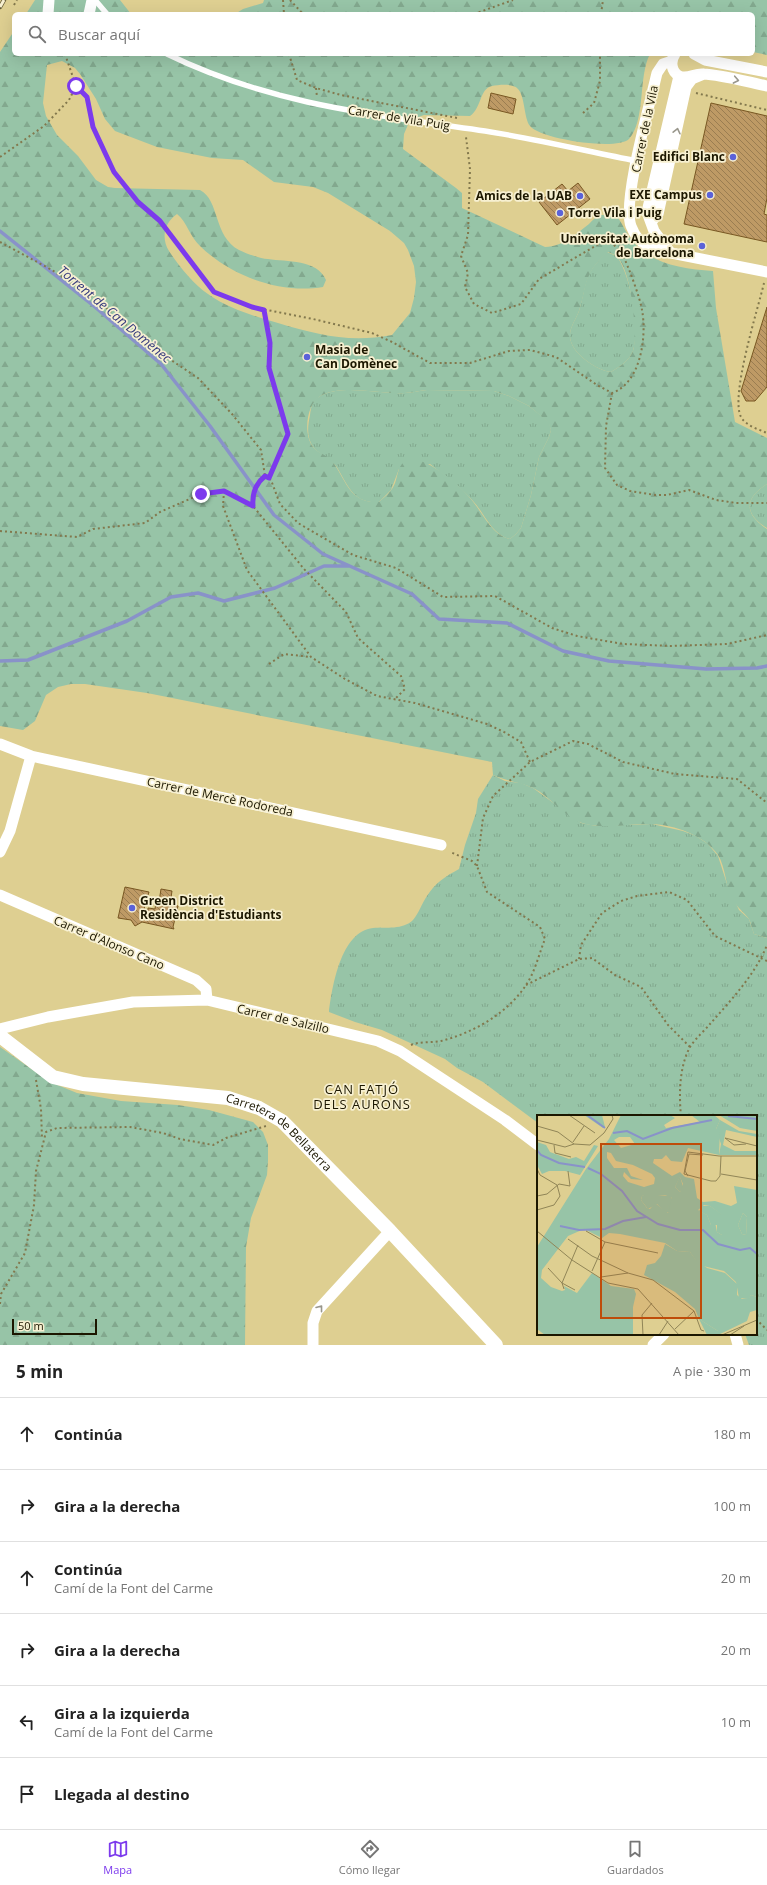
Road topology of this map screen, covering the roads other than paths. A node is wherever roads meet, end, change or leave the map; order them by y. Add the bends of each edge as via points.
1 (49, 0) edge
2 (92, 0) edge
3 (95, 0) edge
4 (48, 12) edge
5 (89, 12) edge
6 (105, 12) edge
7 (170, 56) edge
8 (698, 56) edge
9 (674, 57) edge
10 (767, 72) edge
11 (704, 74) junction
12 (679, 76) junction
13 (767, 86) edge
14 (637, 161) junction
15 (652, 221) junction
16 (670, 252) junction
17 (767, 272) edge
18 (0, 744) edge
19 (31, 756) junction
20 (441, 845) road end
21 (0, 852) edge
22 (0, 895) edge
23 (207, 1000) junction
24 (0, 1029) edge
25 (0, 1036) edge
26 (537, 1144) edge
27 (390, 1231) junction
28 (663, 1335) edge
29 (735, 1335) edge
30 (313, 1345) edge
31 (496, 1345) edge
32 (653, 1345) edge
33 (738, 1345) edge

1 - 4 street
2 - 5 street
3 - 6 lane
7 - 14 lane, Carrer de Vila Puig via 234,83 285,97 372,115 530,139
8 - 10 street via 705,60
9 - 12 street via 673,69
9 - 14 street, Carrer de la Vila via 663,64 657,73
11 - 12 street
11 -> 13 street
15 -> 11 street via 658,214 686,87 692,79
12 - 15 street, Carrer de la Vila via 647,212
14 - 16 street, Carrer de la Vila via 628,212 630,225 636,236 650,249
15 - 16 street, Carrer de la Vila via 654,231
16 - 17 street, Carrer de la Vila
18 - 19 street, Carrer de Mercè Rodoreda
19 - 20 street, Carrer de Mercè Rodoreda
19 - 21 street via 10,831
22 - 23 street, Carrer d'Alonso Cano via 196,980 206,989
23 - 24 street, Carrer de Salzillo via 134,1002 48,1017
23 - 26 street, Carrer de Salzillo via 378,1041 400,1051 505,1120
25 - 27 street, Carretera de Bellaterra via 53,1077 83,1084 228,1098 258,1108 282,1121
30 -> 27 street via 313,1323 317,1311
27 - 31 street, Carretera de Bellaterra
28 - 32 street
29 - 33 street

